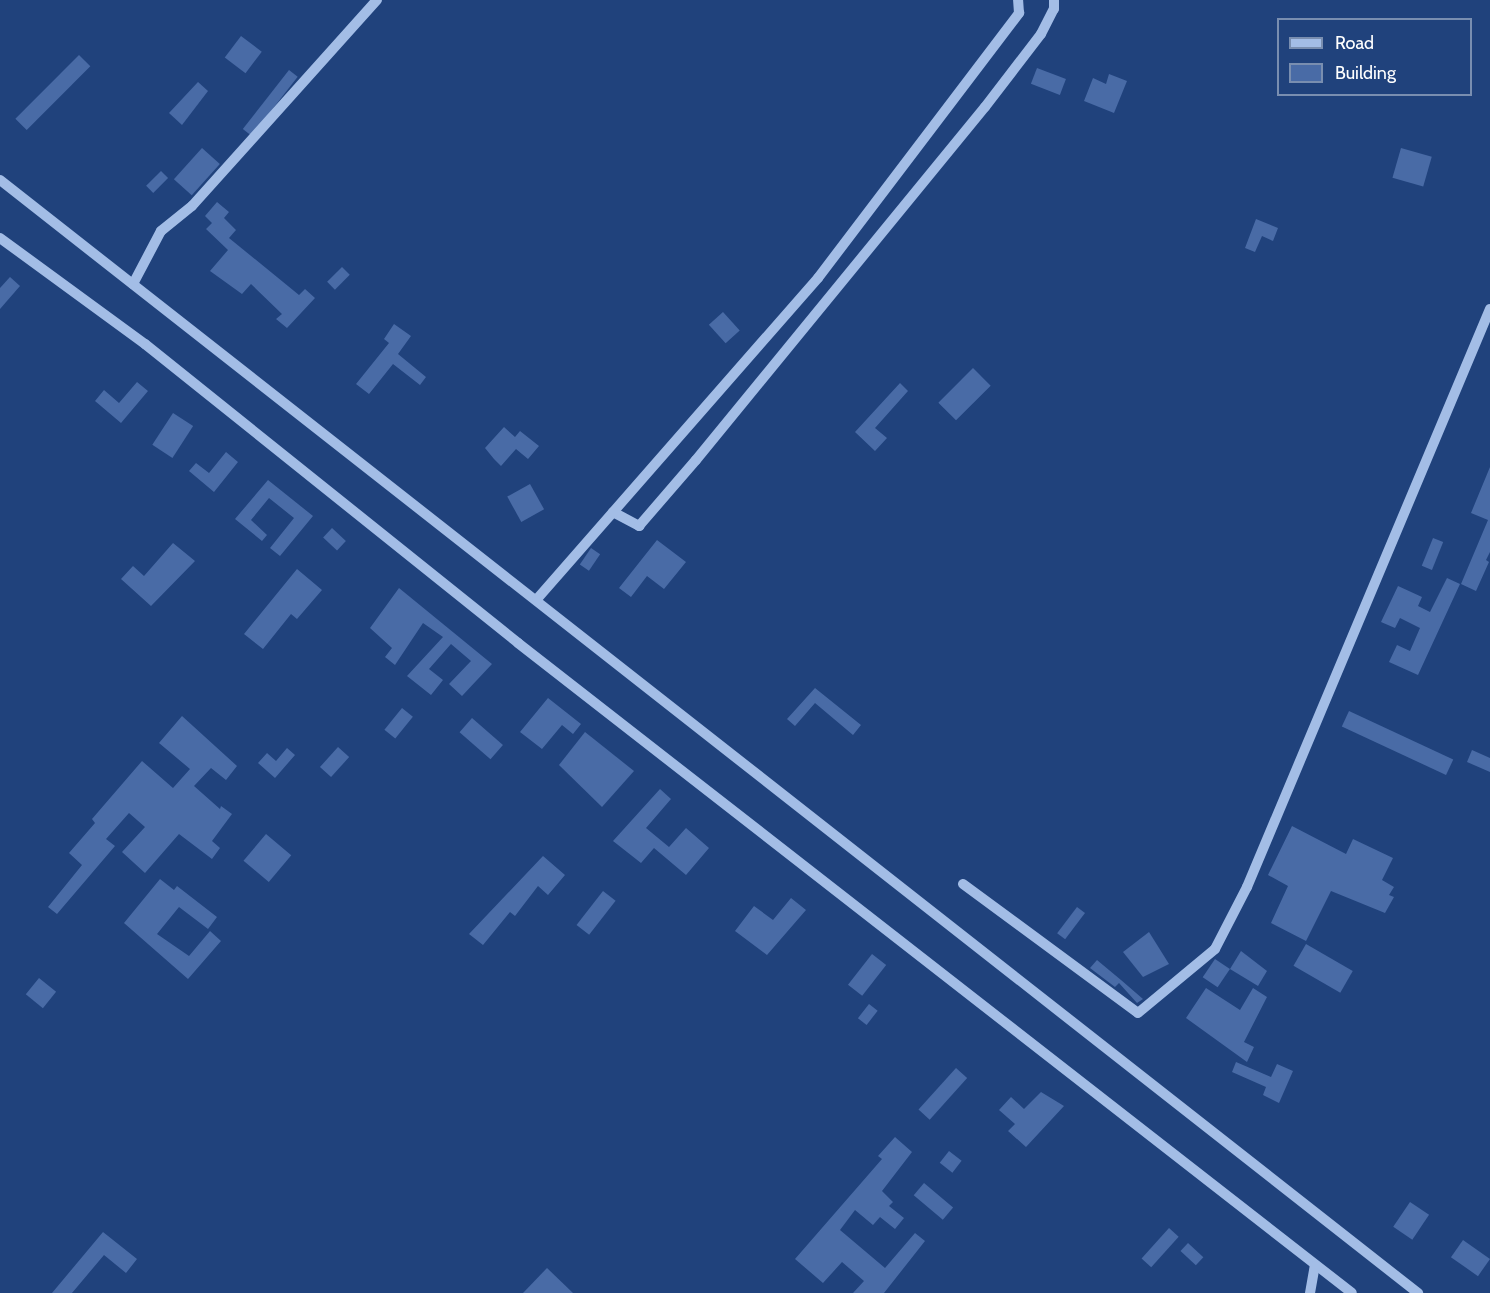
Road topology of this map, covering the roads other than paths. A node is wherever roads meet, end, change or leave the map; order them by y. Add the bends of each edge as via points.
1 (377, 0) edge
2 (1018, 0) edge
3 (1054, 0) edge
4 (0, 180) edge
5 (0, 238) edge
6 (133, 284) junction
7 (1490, 309) edge
8 (613, 512) junction
9 (537, 599) junction
10 (963, 884) dead end
11 (1315, 1266) junction
12 (1310, 1293) edge
13 (1352, 1293) edge
14 (1418, 1293) edge

1 - 6 street via 192,206 161,231
2 - 8 street via 1019,13 818,278
3 - 8 street via 1054,9 1041,34 985,107 696,460 639,526
4 - 6 street
5 - 11 street via 145,344 527,650
6 - 9 street
7 - 10 street via 1247,887 1215,949 1138,1013
8 - 9 street
9 - 14 street
11 - 12 street
11 - 13 street

